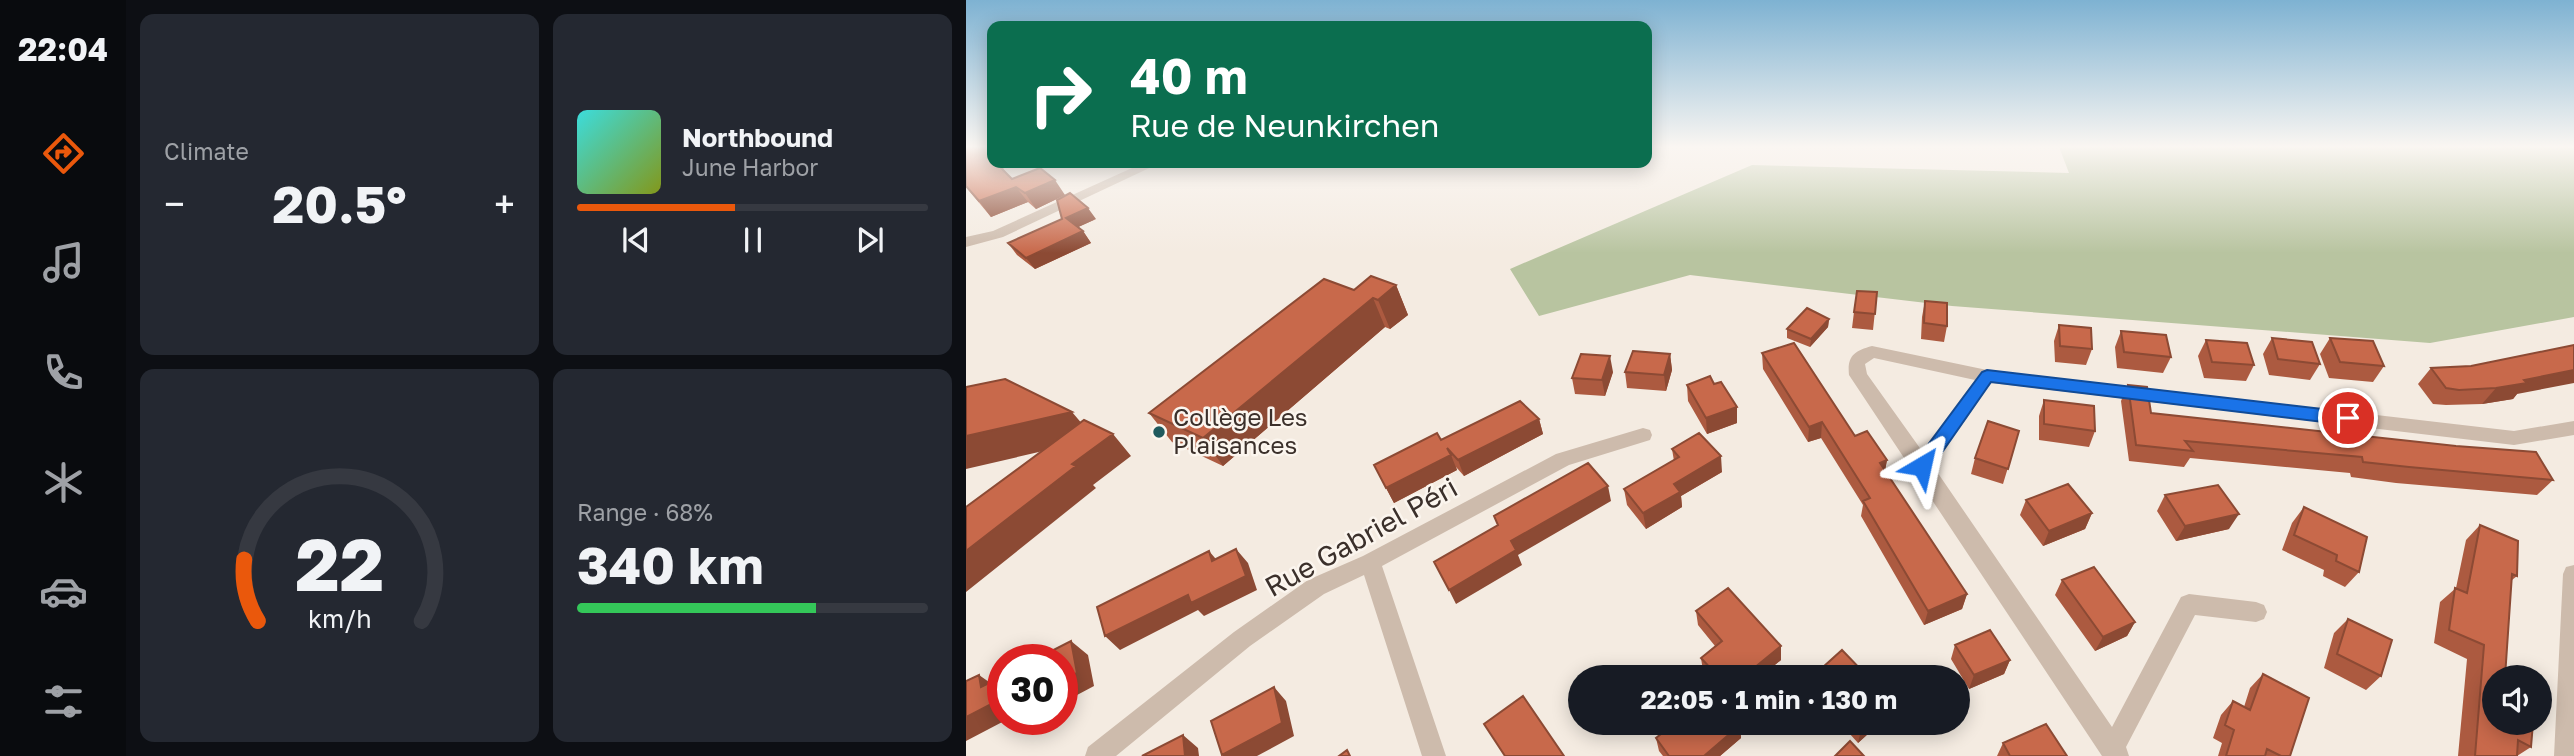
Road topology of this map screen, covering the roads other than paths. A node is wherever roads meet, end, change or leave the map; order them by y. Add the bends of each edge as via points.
1 (1111, 182) edge
2 (966, 242) edge
3 (1987, 376) junction
4 (2571, 433) edge
5 (1643, 435) dead end
6 (1922, 466) junction
7 (1370, 562) junction
8 (2574, 574) edge
9 (2256, 612) dead end
10 (2113, 750) edge
11 (1097, 756) edge
12 (1434, 756) edge
13 (2566, 756) edge

1 - 2 street via 998,234
3 - 4 street via 2514,438
3 - 6 street
3 - 6 street via 1872,352 1856,362 1858,375
5 - 7 street, Rue Gabriel Péri via 1563,459
6 - 10 street
7 - 11 street, Rue Gabriel Péri via 1316,587
7 - 12 street
8 - 13 street
9 - 10 street via 2189,604

